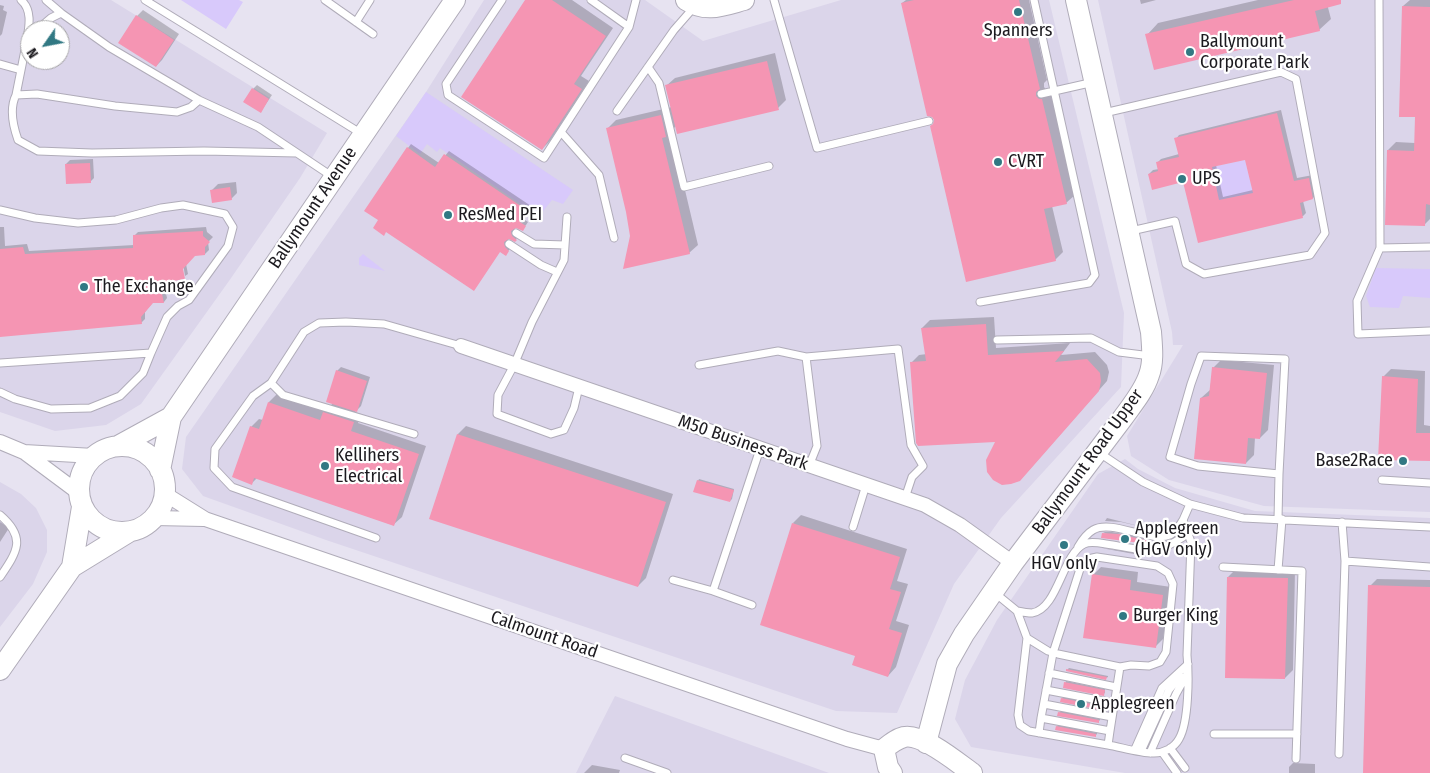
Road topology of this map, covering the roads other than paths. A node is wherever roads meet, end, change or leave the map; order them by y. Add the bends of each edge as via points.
1 (21, 0) edge
2 (46, 0) edge
3 (145, 0) edge
4 (325, 0) edge
5 (370, 0) edge
6 (455, 0) edge
7 (502, 0) edge
8 (590, 0) edge
9 (636, 0) edge
10 (744, 0) edge
11 (774, 0) edge
12 (1034, 0) edge
13 (1076, 0) edge
14 (1379, 0) edge
15 (690, 3) edge
16 (61, 13) junction
17 (30, 20) edge
18 (48, 20) edge
19 (356, 22) junction
20 (629, 27) junction
21 (373, 34) dead end
22 (0, 64) edge
23 (648, 67) junction
24 (20, 70) edge
25 (21, 70) edge
26 (1094, 81) junction
27 (1054, 91) junction
28 (1041, 94) dead end
29 (16, 95) junction
30 (199, 100) junction
31 (617, 111) dead end
32 (1101, 114) junction
33 (928, 121) dead end
34 (560, 132) junction
35 (363, 135) junction
36 (297, 153) junction
37 (769, 166) dead end
38 (333, 178) junction
39 (0, 210) edge
40 (567, 217) dead end
41 (1128, 231) junction
42 (516, 233) dead end
43 (614, 238) dead end
44 (509, 244) dead end
45 (565, 245) junction
46 (1430, 247) edge
47 (1380, 248) junction
48 (557, 272) junction
49 (980, 302) dead end
50 (1430, 331) edge
51 (997, 340) dead end
52 (461, 346) joint
53 (151, 353) junction
54 (1152, 356) junction
55 (806, 357) junction
56 (0, 363) edge
57 (514, 365) junction
58 (699, 365) dead end
59 (270, 383) junction
60 (579, 388) junction
61 (0, 392) edge
62 (171, 417) junction
63 (414, 434) dead end
64 (0, 442) edge
65 (118, 446) junction
66 (760, 449) junction
67 (24, 452) junction
68 (1098, 452) junction
69 (94, 456) junction
70 (809, 466) junction
71 (160, 470) junction
72 (1279, 474) junction
73 (1382, 480) dead end
74 (1430, 483) edge
75 (866, 485) junction
76 (165, 494) junction
77 (905, 498) junction
78 (81, 500) junction
79 (1190, 504) junction
80 (0, 515) edge
81 (154, 518) junction
82 (205, 519) junction
83 (1280, 519) junction
84 (1183, 520) junction
85 (1342, 522) junction
86 (852, 527) dead end
87 (1430, 527) edge
88 (129, 532) junction
89 (376, 538) dead end
90 (1075, 551) junction
91 (1345, 561) junction
92 (1013, 563) junction
93 (72, 566) junction
94 (1223, 567) dead end
95 (1430, 567) edge
96 (1278, 570) junction
97 (0, 577) edge
98 (673, 580) dead end
99 (713, 591) junction
100 (993, 591) junction
101 (752, 605) dead end
102 (1017, 612) junction
103 (1027, 638) junction
104 (1053, 653) junction
105 (1120, 667) junction
106 (1188, 668) junction
107 (0, 670) edge
108 (1049, 673) junction
109 (1116, 687) junction
110 (1046, 690) junction
111 (1114, 702) junction
112 (1044, 704) junction
113 (1112, 717) junction
114 (1041, 718) junction
115 (1110, 731) junction
116 (1039, 733) junction
117 (1214, 734) dead end
118 (1297, 734) junction
119 (926, 743) junction
120 (1108, 745) junction
121 (1170, 748) junction
122 (884, 749) junction
123 (1138, 750) junction
124 (1162, 752) junction
125 (1150, 753) junction
126 (1339, 754) dead end
127 (625, 758) dead end
128 (1296, 759) dead end
129 (1185, 768) dead end
130 (667, 773) edge
131 (892, 773) edge
132 (972, 773) edge
133 (1177, 773) edge

1 - 17 lane
2 - 16 lane
3 - 35 lane
4 - 19 lane
5 - 19 lane
6 - 35 street, Ballymount Avenue
7 - 34 lane via 446,84 448,95 544,158
8 - 20 lane
9 - 20 lane
10 - 15 street via 716,8
11 - 33 lane via 817,148
12 - 27 lane
13 - 26 street, Ballymount Road Upper
14 - 47 lane
15 - 23 lane
16 - 18 lane
16 - 30 lane via 109,47
19 - 21 lane
20 - 34 lane
22 - 24 lane
23 - 31 lane
23 - 37 lane via 659,83 684,186
25 - 29 lane
26 - 27 lane
26 - 32 street, Ballymount Road Upper
27 - 28 lane
27 - 49 lane via 1095,275 1089,283
29 - 30 lane via 37,94 178,112
29 - 36 lane via 12,102 18,140 38,151
30 - 36 lane via 258,127
32 - 41 street, Ballymount Road Upper
32 - 41 lane via 1281,72 1296,79 1325,233 1310,255 1204,274 1186,264 1175,221
34 - 43 lane via 599,176
35 - 38 street, Ballymount Avenue
36 - 38 lane
38 - 62 street, Ballymount Avenue
39 - 53 lane via 78,224 116,220 183,205 225,214 232,227 228,246 189,300 167,317
40 - 45 lane
41 - 54 street, Ballymount Road Upper via 1151,332
42 - 45 lane via 534,244
44 - 48 lane
45 - 48 lane via 564,260
46 - 47 lane
47 - 50 lane via 1357,301 1358,334
48 - 57 lane
51 - 54 lane via 1091,338 1119,352
52 - 57 street, M50 Business Park
52 - 59 lane via 384,324 319,324 304,332
53 - 56 lane
53 - 61 lane via 144,373 120,396 90,408 51,409
54 - 68 street, Ballymount Road Upper via 1150,375
55 - 58 lane via 778,351
55 - 70 lane via 817,446
55 - 77 lane via 898,349 911,445 923,466 912,477
57 - 60 street, M50 Business Park
57 - 60 lane via 498,395 497,414 551,434 564,430
59 - 63 lane via 283,394
59 - 89 lane via 253,396 215,449 214,468 232,487
60 - 66 street, M50 Business Park
62 - 65 street, Ballymount Avenue
62 - 71 street, Ballymount Avenue
64 - 67 street
65 - 69 street
65 - 71 street via 143,451
66 - 70 street, M50 Business Park
66 - 99 lane
67 - 69 street
67 - 78 street
68 - 79 lane via 1143,482
68 - 92 street, Ballymount Road Upper
69 - 78 street via 80,480
70 - 75 street, M50 Business Park
71 - 76 street
72 - 72 lane via 1198,466 1170,457 1201,356 1285,359
72 - 83 lane
73 - 74 lane
75 - 77 street, M50 Business Park
75 - 86 lane
76 - 81 street
76 - 82 street, Calmount Road
77 - 92 street, M50 Business Park via 925,505 960,525
78 - 88 street via 90,519 102,527 115,532
78 - 93 street
79 - 83 lane via 1243,518
79 - 84 lane
80 - 97 lane via 13,528 17,545 15,555
81 - 82 street, Calmount Road
81 - 88 street
82 - 122 street, Calmount Road
83 - 85 lane
83 - 96 lane
84 - 90 lane via 1169,535 1104,526 1085,535
84 - 90 lane via 1183,537 1170,546 1149,551 1098,542 1085,544
84 - 106 lane via 1190,542
85 - 87 lane
85 - 91 lane
88 - 93 street
90 - 102 lane via 1048,604 1034,613
91 - 95 lane
91 - 126 lane
92 - 100 street, Ballymount Road Upper
93 - 107 street
94 - 96 lane
96 - 118 lane via 1302,571
98 - 99 lane
99 - 101 lane
100 - 102 lane
100 - 119 street, Ballymount Road Upper via 947,664
102 - 103 lane
103 - 104 lane
103 - 116 lane via 1018,715 1020,724
104 - 105 lane
104 - 105 lane via 1080,569 1088,559 1097,557 1157,566 1168,573 1173,584 1166,652 1160,662 1149,666
104 - 108 lane
105 - 109 lane
106 - 121 lane via 1185,723 1179,740
106 - 123 lane via 1162,688
106 - 125 lane
108 - 109 lane
108 - 110 lane
109 - 111 lane
110 - 111 lane
110 - 112 lane
111 - 113 lane
112 - 113 lane
112 - 114 lane
113 - 115 lane
114 - 115 lane
114 - 116 lane
115 - 120 lane
116 - 120 lane
117 - 118 lane
118 - 128 lane
119 - 122 street via 913,737 903,737
119 - 132 street
120 - 123 lane
121 - 124 lane
121 - 129 lane
122 - 131 street
123 - 125 lane
124 - 125 lane
124 - 133 lane
127 - 130 lane

